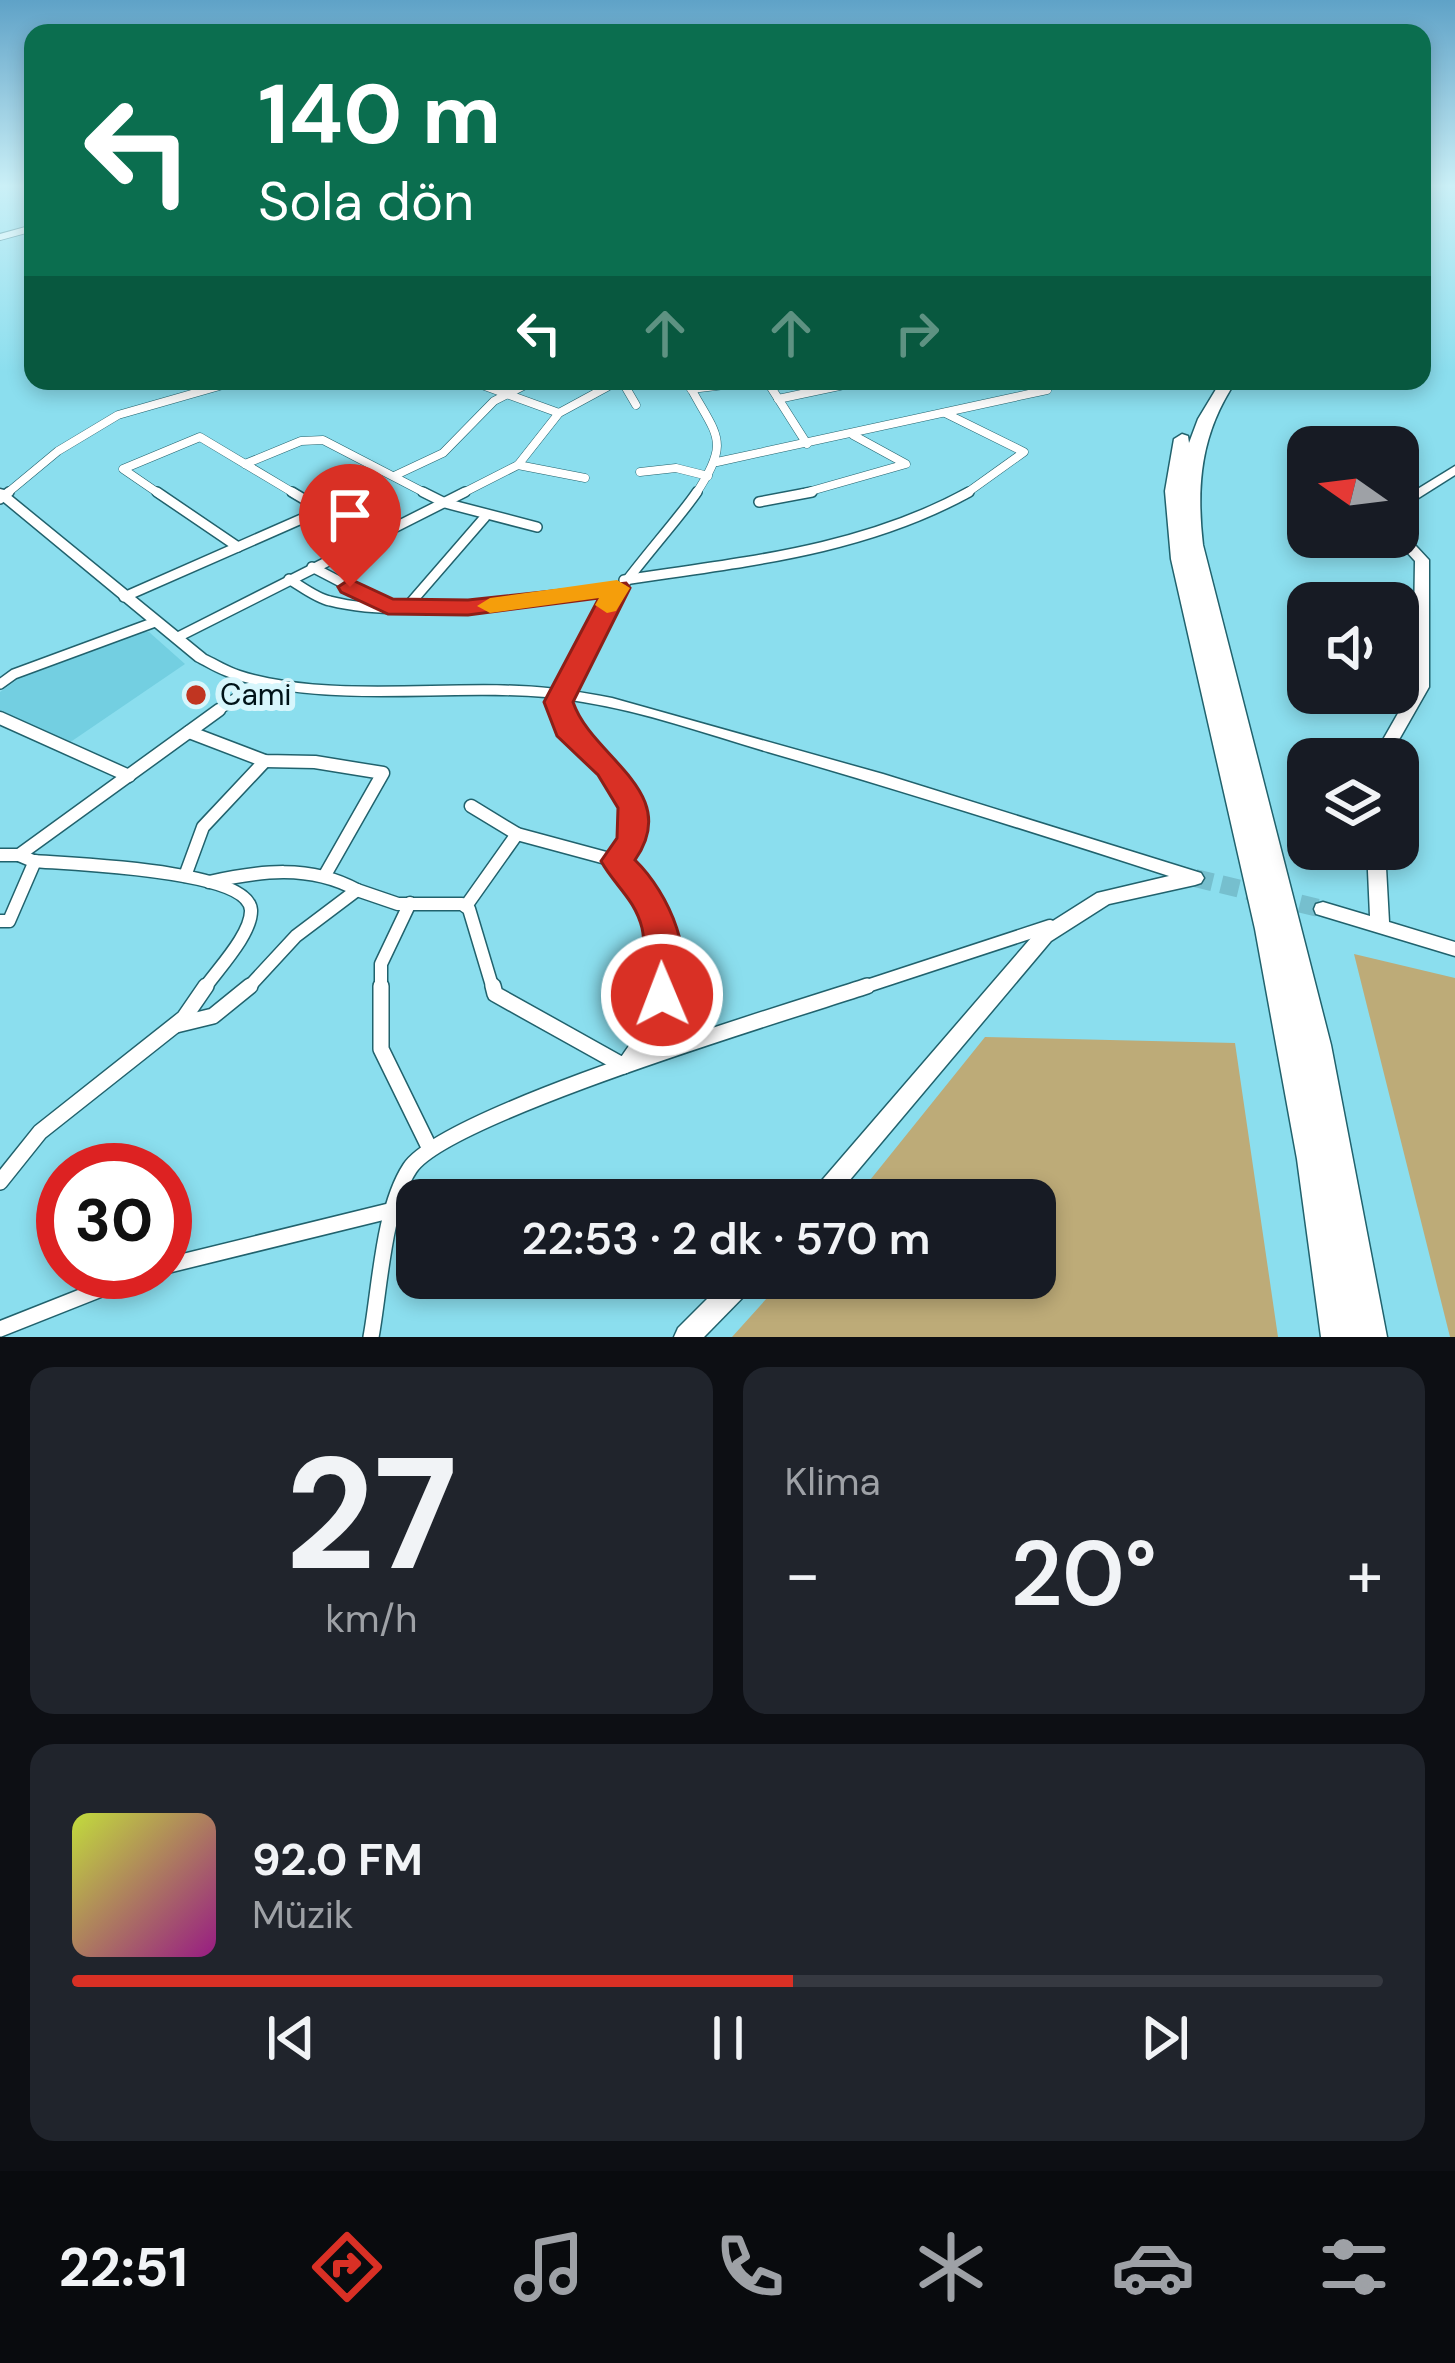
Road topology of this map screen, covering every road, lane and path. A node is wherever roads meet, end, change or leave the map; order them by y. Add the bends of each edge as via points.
1 (205, 390) edge
2 (496, 390) edge
3 (515, 390) edge
4 (603, 390) edge
5 (626, 390) edge
6 (692, 390) edge
7 (770, 390) edge
8 (820, 390) edge
9 (1047, 390) dead end
10 (1208, 390) edge
11 (1223, 390) edge
12 (507, 394) junction
13 (778, 399) junction
14 (636, 405) dead end
15 (559, 413) junction
16 (945, 413) junction
17 (853, 434) junction
18 (806, 444) junction
19 (718, 462) junction
20 (245, 464) junction
21 (518, 465) junction
22 (1455, 470) edge
23 (640, 472) dead end
24 (394, 476) junction
25 (708, 476) junction
26 (585, 478) dead end
27 (1419, 493) edge
28 (2, 496) edge
29 (759, 502) dead end
30 (445, 503) junction
31 (322, 510) junction
32 (484, 517) junction
33 (537, 527) dead end
34 (369, 538) junction
35 (238, 547) junction
36 (1419, 557) edge
37 (312, 567) junction
38 (289, 578) junction
39 (620, 584) junction
40 (124, 597) junction
41 (388, 607) junction
42 (407, 607) junction
43 (155, 622) junction
44 (176, 638) junction
45 (257, 682) junction
46 (0, 684) edge
47 (559, 693) junction
48 (0, 718) edge
49 (189, 732) junction
50 (1393, 738) edge
51 (265, 761) junction
52 (129, 776) junction
53 (471, 806) dead end
54 (517, 834) junction
55 (0, 855) edge
56 (19, 855) junction
57 (35, 861) junction
58 (617, 861) junction
59 (1377, 870) edge
60 (325, 875) junction
61 (185, 876) junction
62 (206, 882) junction
63 (358, 890) junction
64 (410, 903) junction
65 (466, 906) junction
66 (1323, 909) tunnel mouth
67 (0, 921) edge
68 (1059, 923) junction
69 (1380, 926) junction
70 (1455, 950) edge
71 (176, 1025) junction
72 (624, 1066) junction
73 (429, 1148) junction
74 (837, 1179) edge
75 (0, 1182) edge
76 (393, 1210) junction
77 (192, 1259) edge
78 (76, 1299) edge
79 (724, 1299) edge
80 (0, 1329) edge
81 (371, 1337) edge
82 (687, 1337) edge
83 (1339, 1337) edge
84 (1369, 1337) edge

1 - 28 street via 118,415
2 - 12 street
3 - 12 street
4 - 15 street
5 - 14 street
6 - 19 street via 720,445
7 - 13 street
8 - 13 street
9 - 16 street
10 - 83 highway via 1178,451 1180,559 1268,929
11 - 84 highway via 1192,456 1194,545 1317,1045
12 - 15 street
12 - 24 street via 443,453
13 - 18 street
15 - 21 street
16 - 17 street
16 - 39 street via 1024,452 985,487 887,534
17 - 18 street
17 - 29 street via 906,464
18 - 19 street
19 - 25 street
20 - 24 street via 319,439
20 - 31 street
20 - 35 street via 200,437 123,469
21 - 26 street
21 - 30 street
22 - 27 street
23 - 25 street via 682,468
24 - 30 street
25 - 39 street
28 - 40 street
30 - 32 street
30 - 34 street
31 - 34 street
31 - 35 street
32 - 33 street
32 - 42 street
34 - 37 street
35 - 40 street
36 - 50 street via 1424,676
37 - 38 street
37 - 41 street
38 - 41 street via 337,603
38 - 44 street
39 - 42 street via 534,602
39 - 47 street
40 - 43 street
41 - 42 street
43 - 44 street
43 - 46 street
44 - 45 street via 219,670
45 - 47 street
45 - 49 street
47 - 58 street via 568,730 610,769 634,808 632,839
47 - 68 street via 891,781 1196,878 1119,892
48 - 52 street
49 - 51 street
49 - 52 street
51 - 60 street via 383,773
51 - 61 street via 202,827
52 - 56 street
53 - 54 street
54 - 58 street
54 - 65 street
55 - 56 street
56 - 57 street
57 - 61 street
57 - 67 street via 8,921
58 - 72 street via 647,896 664,958 658,1010
59 - 69 street
60 - 62 street
60 - 63 street
61 - 62 street
62 - 71 street via 242,894 250,917
63 - 64 street
63 - 71 street via 286,944 233,1007
64 - 65 street
64 - 73 street via 382,964 381,1049
65 - 72 street via 495,994
66 - 69 street
68 - 72 street
68 - 74 street
69 - 70 street
71 - 75 street via 40,1132
72 - 73 street
73 - 76 street via 406,1173
76 - 77 street
76 - 81 street
78 - 80 street
79 - 82 street

